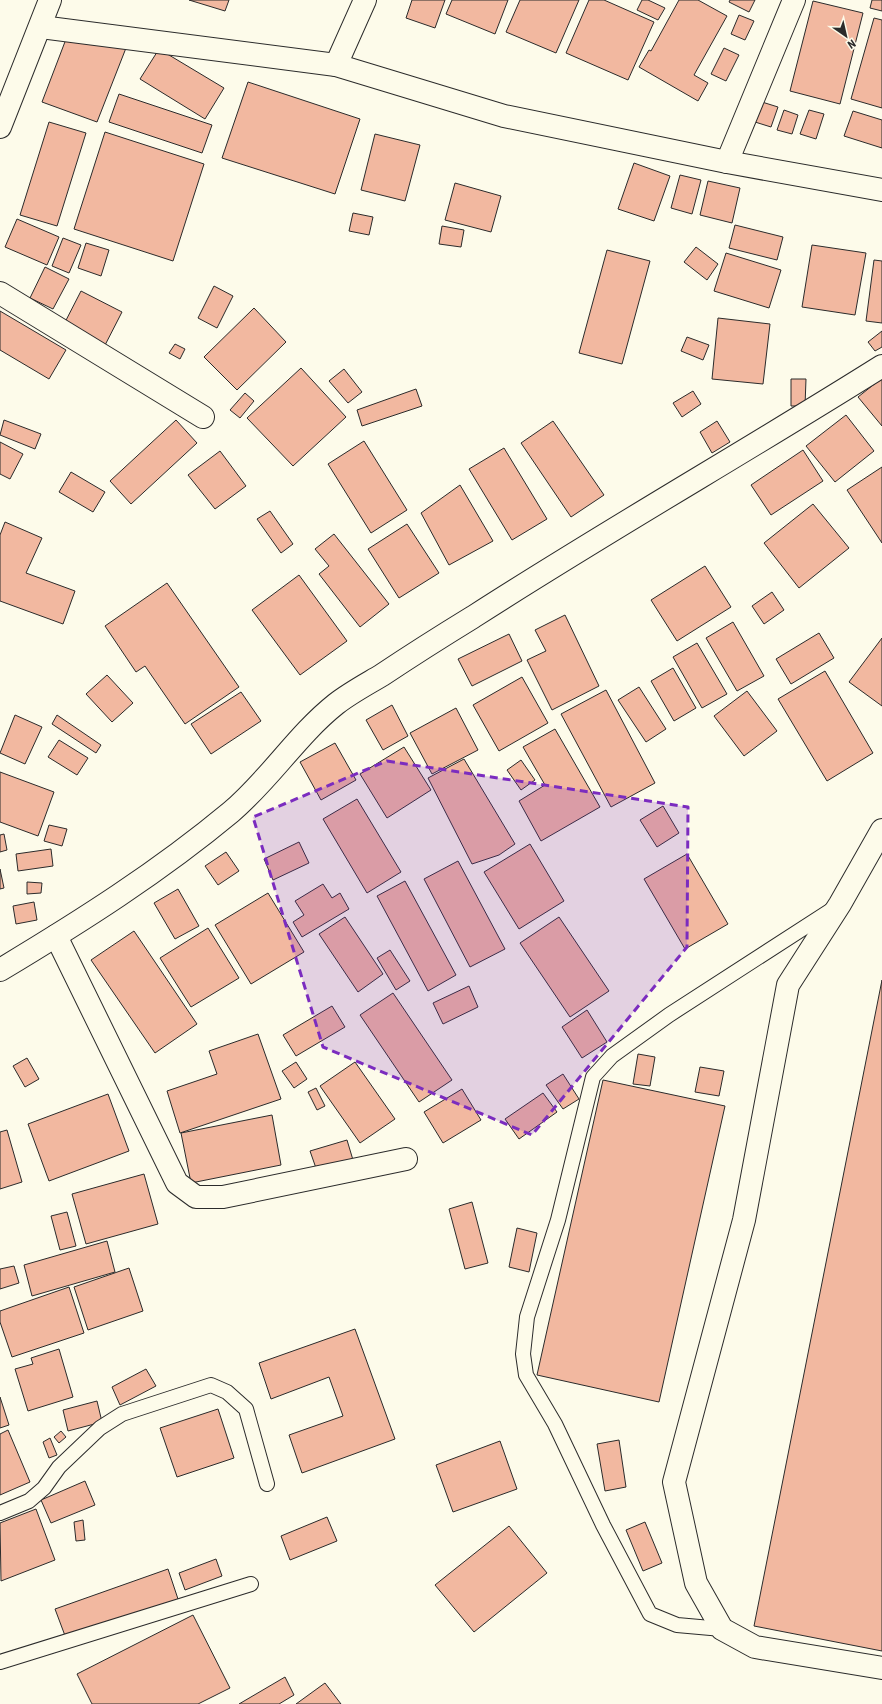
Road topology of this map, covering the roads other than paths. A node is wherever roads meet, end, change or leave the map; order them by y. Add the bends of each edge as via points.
1 (50, 0) edge
2 (365, 0) edge
3 (794, 0) edge
4 (41, 27) junction
5 (336, 65) junction
6 (0, 127) edge
7 (727, 162) junction
8 (882, 190) edge
9 (0, 293) edge
10 (882, 366) edge
11 (203, 417) dead end
12 (882, 830) edge
13 (840, 904) junction
14 (56, 936) junction
15 (0, 970) edge
16 (406, 1159) dead end
17 (267, 1484) dead end
18 (0, 1514) edge
19 (251, 1584) dead end
20 (722, 1628) junction
21 (0, 1662) edge
22 (882, 1668) edge

1 - 4 street
2 - 5 street
3 - 7 street
4 - 5 street
4 - 6 street
5 - 7 street via 504,116
7 - 8 street
9 - 11 street
10 - 14 street via 526,582 337,703 232,810 148,876
12 - 13 street
13 - 20 street via 788,985 744,1220 674,1482 696,1583
13 - 20 lane via 669,1015 612,1056 593,1076 558,1220 527,1316 523,1354 526,1375 555,1424 603,1526 650,1614 678,1625
14 - 15 street
14 - 16 street via 177,1183 196,1197 223,1197
17 - 18 lane via 246,1409 227,1392 210,1385 122,1414 100,1428 59,1466 44,1488 29,1501
19 - 21 lane
20 - 22 street via 755,1647

